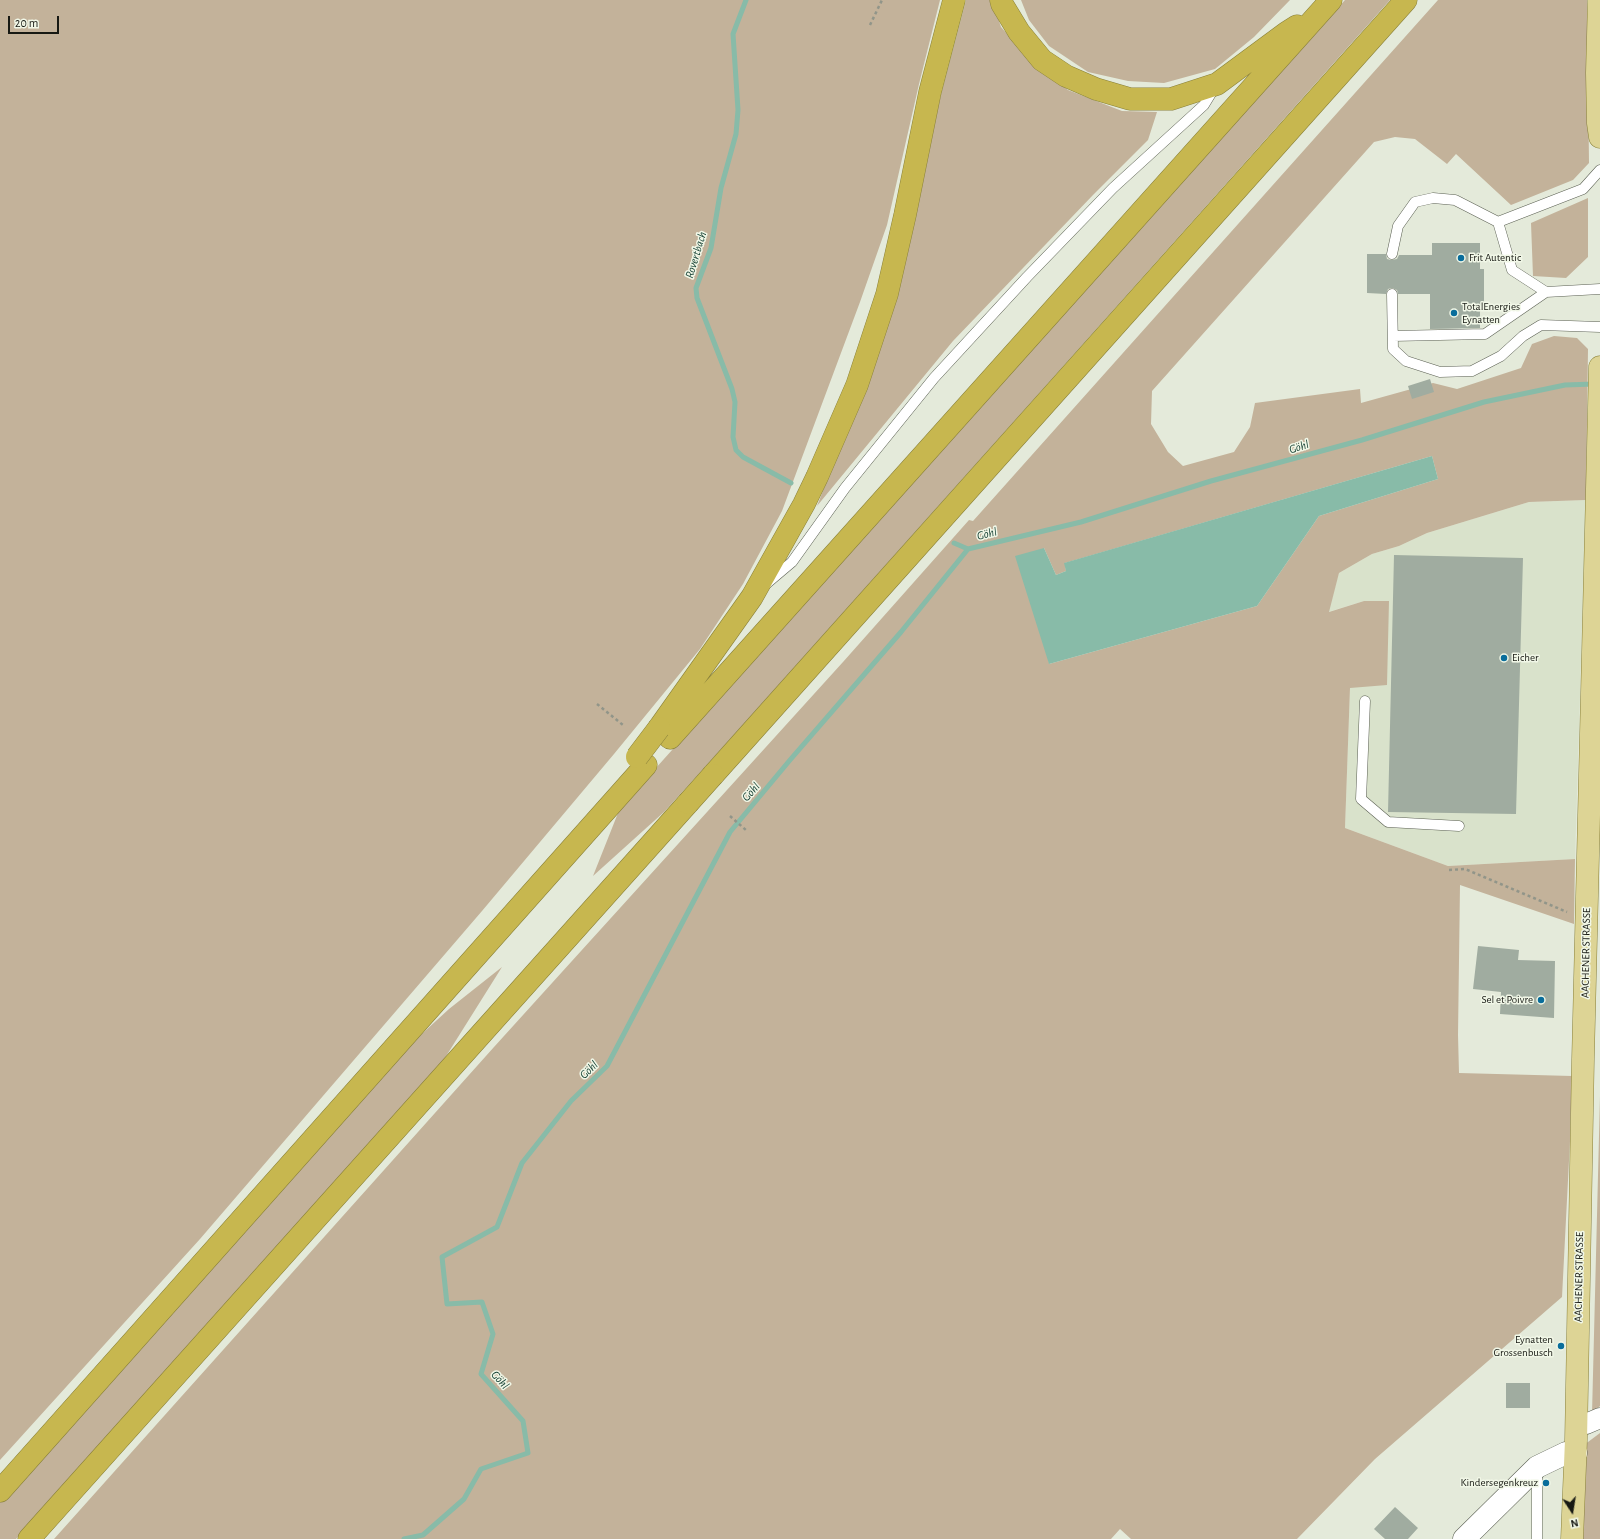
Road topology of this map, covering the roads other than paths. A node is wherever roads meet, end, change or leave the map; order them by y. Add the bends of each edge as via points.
1 (954, 0) edge
2 (1001, 0) edge
3 (1406, 0) edge
4 (1599, 0) edge
5 (1324, 8) edge
6 (1217, 84) junction
7 (1600, 137) edge
8 (1600, 170) edge
9 (1498, 222) junction
10 (1392, 254) dead end
11 (1600, 289) edge
12 (1546, 292) junction
13 (1392, 294) dead end
14 (1600, 327) edge
15 (1394, 336) junction
16 (1600, 367) edge
17 (1600, 372) edge
18 (1599, 398) edge
19 (752, 597) junction
20 (1597, 675) edge
21 (1365, 701) dead end
22 (664, 733) junction
23 (1459, 826) dead end
24 (1600, 1418) edge
25 (1576, 1424) junction
26 (1576, 1453) junction
27 (1537, 1467) junction
28 (0, 1491) edge
29 (1467, 1538) edge
30 (29, 1539) edge
31 (1537, 1539) edge
32 (1572, 1539) edge

1 - 19 highway via 930,92 887,294 857,385 804,504
2 - 6 highway via 1020,32 1042,60 1066,76 1096,89 1130,99 1171,99
3 - 30 highway, bridge
4 - 7 main road via 1597,73
5 - 6 highway
5 - 22 highway via 860,527
6 - 19 lane via 1204,105 1113,188 954,355 845,488 792,562
8 - 9 lane via 1583,189
9 - 10 lane via 1455,200 1433,198 1415,202 1398,226
9 - 12 lane via 1512,270
11 - 12 lane
12 - 15 lane via 1486,334
13 - 15 lane
14 - 15 lane via 1541,325 1523,336 1501,356 1472,371 1440,372 1406,361 1393,349
16 - 17 main road, AACHENER STRASSE
17 - 18 main road, AACHENER STRASSE
18 - 20 main road, AACHENER STRASSE
19 - 22 highway
20 - 25 main road, AACHENER STRASSE via 1586,920
21 - 23 lane via 1361,799 1388,822
22 - 28 highway, bridge via 625,788
24 - 25 street via 1586,1424
25 - 26 main road, AACHENER STRASSE
26 - 27 street via 1566,1453
26 - 32 main road, AACHENER STRASSE
27 - 29 street
27 - 31 lane

